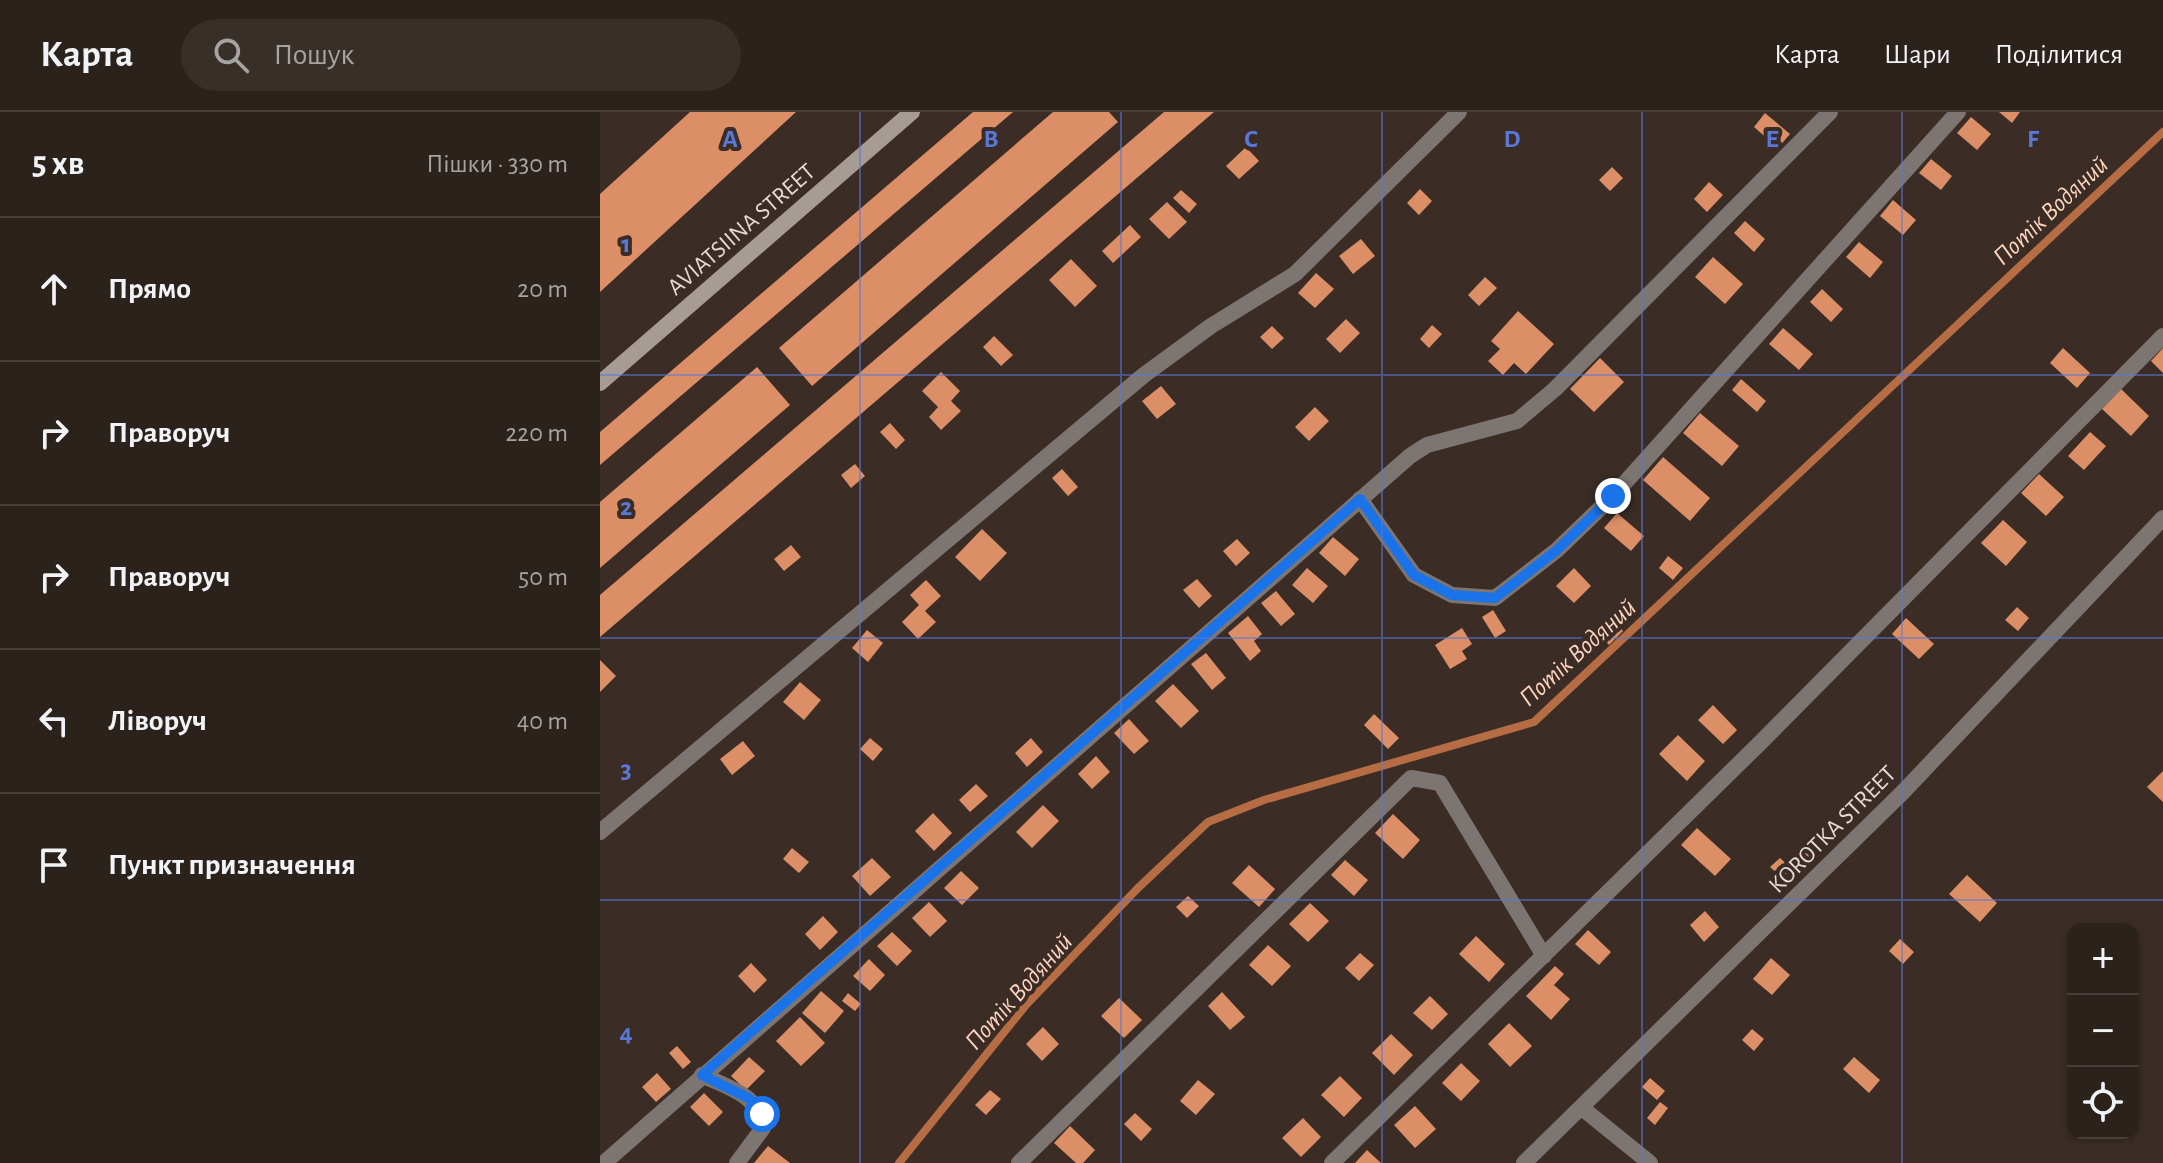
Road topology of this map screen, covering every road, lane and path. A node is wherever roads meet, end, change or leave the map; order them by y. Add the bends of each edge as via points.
1 (912, 112) edge
2 (1459, 112) edge
3 (1830, 112) edge
4 (1958, 112) edge
5 (2163, 336) edge
6 (600, 383) edge
7 (1360, 499) junction
8 (2163, 518) edge
9 (600, 832) edge
10 (1544, 956) junction
11 (702, 1075) junction
12 (1582, 1108) junction
13 (604, 1163) edge
14 (737, 1163) edge
15 (1019, 1163) edge
16 (1332, 1163) edge
17 (1524, 1163) edge
18 (1650, 1163) edge

1 - 6 street, AVIATSIINA STREET
2 - 9 street via 1295,274 1144,375
3 - 7 street via 1517,421 1427,445
4 - 7 street via 1613,496 1557,550 1495,598 1452,595 1414,575
5 - 10 street
7 - 11 street
8 - 12 street, KOROTKA STREET via 1903,792
10 - 15 street via 1440,783 1411,778
10 - 16 street
11 - 13 street
11 - 14 street via 750,1099 762,1114 763,1128
12 - 17 street, KOROTKA STREET
12 - 18 street

